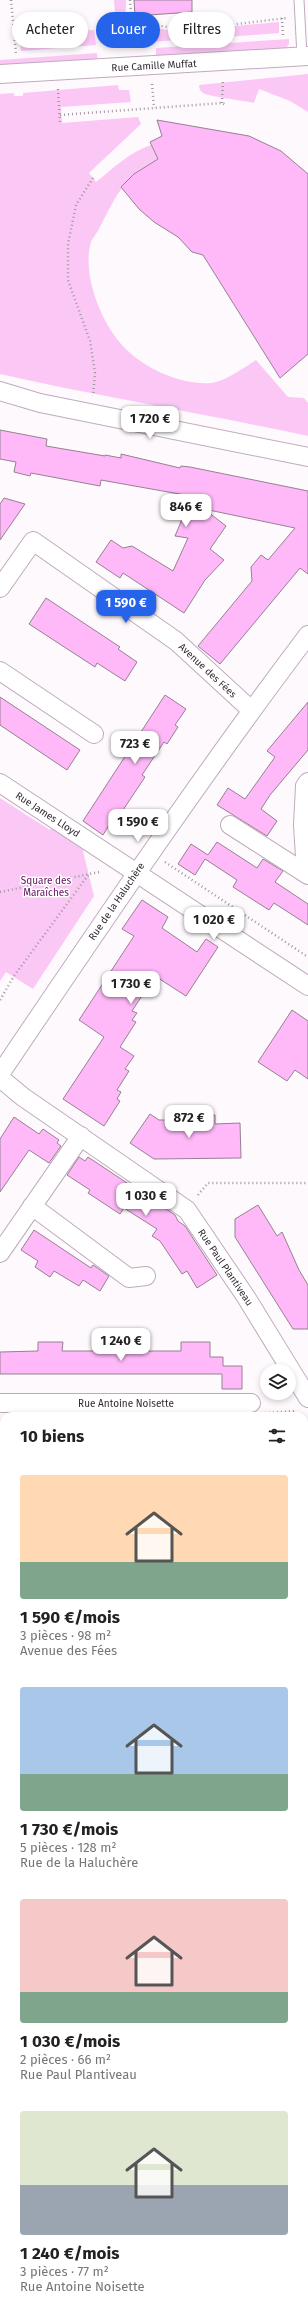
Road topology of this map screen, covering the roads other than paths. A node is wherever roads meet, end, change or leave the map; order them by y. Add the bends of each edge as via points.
1 (299, 0) edge
2 (305, 56) edge
3 (0, 74) edge
4 (0, 391) edge
5 (308, 457) edge
6 (0, 588) edge
7 (308, 635) edge
8 (0, 671) edge
9 (251, 710) junction
10 (94, 734) dead end
11 (308, 782) edge
12 (0, 783) edge
13 (230, 825) dead end
14 (136, 872) junction
15 (307, 874) edge
16 (308, 986) edge
17 (0, 1074) edge
18 (0, 1078) edge
19 (81, 1136) junction
20 (32, 1206) junction
21 (0, 1253) edge
22 (146, 1276) dead end
23 (0, 1403) edge
24 (303, 1404) edge
25 (257, 1408) road end
26 (204, 1410) edge

1 - 2 lane
2 - 3 street, Rue Camille Muffat
4 - 5 street via 40,403
6 - 9 street, Avenue des Fées via 33,541 176,641
7 - 9 street, Rue de la Haluchère
8 - 10 street
9 - 14 street, Rue de la Haluchère
11 - 15 street via 305,786 303,825
12 - 14 street, Rue James Lloyd
13 - 15 street
14 - 16 street, Rue James Lloyd
14 - 17 street, Rue de la Haluchère
18 - 19 street, Rue Paul Plantiveau via 23,1097
19 - 20 street
19 - 24 street, Rue Paul Plantiveau via 187,1210 246,1297
20 - 21 street
20 - 22 street via 129,1278
23 - 26 street, Rue Antoine Noisette
25 - 26 street, Rue Antoine Noisette

